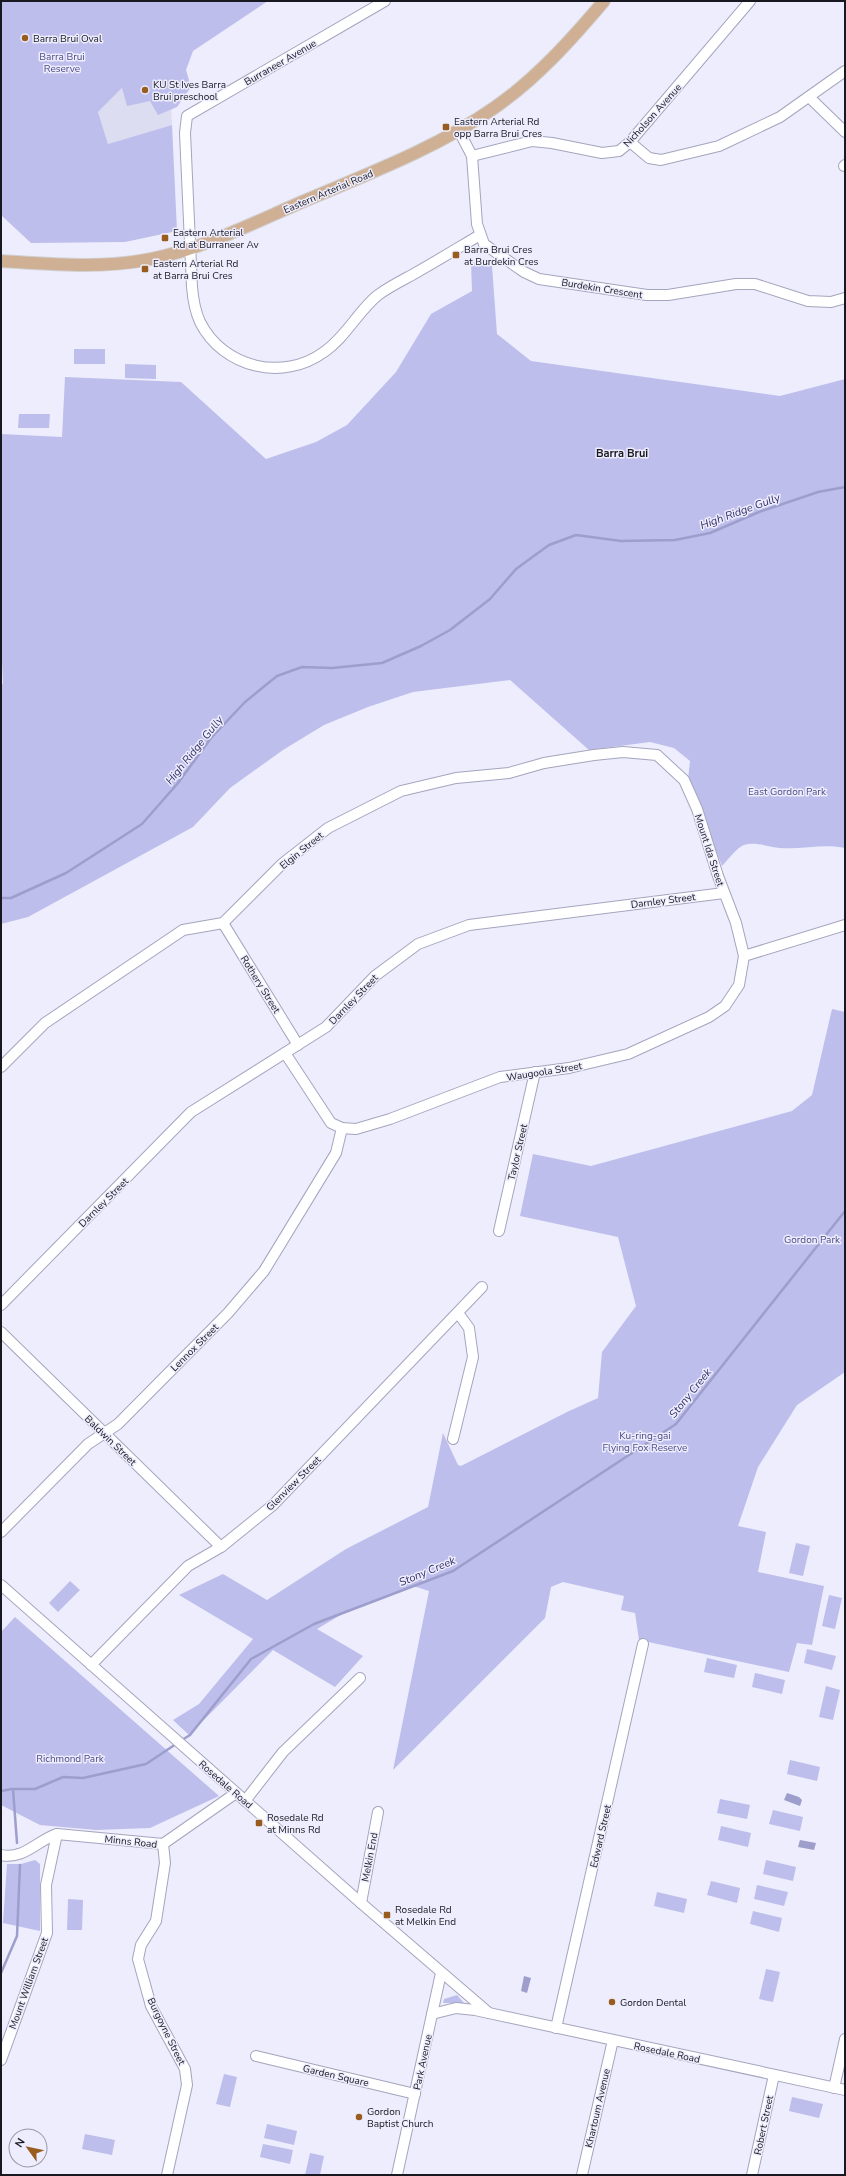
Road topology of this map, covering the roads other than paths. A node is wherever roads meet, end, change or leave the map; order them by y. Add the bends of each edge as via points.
1 (385, 1) edge
2 (604, 1) edge
3 (750, 1) edge
4 (845, 71) edge
5 (809, 97) junction
6 (459, 131) junction
7 (845, 132) edge
8 (630, 142) junction
9 (472, 156) junction
10 (480, 235) junction
11 (190, 248) junction
12 (1, 262) edge
13 (845, 298) edge
14 (657, 755) joint
15 (724, 893) junction
16 (223, 923) junction
17 (845, 925) edge
18 (744, 956) junction
19 (298, 1045) junction
20 (285, 1053) junction
21 (1, 1068) edge
22 (535, 1072) junction
23 (342, 1128) junction
24 (499, 1231) dead end
25 (482, 1287) dead end
26 (1, 1305) edge
27 (458, 1313) junction
28 (1, 1332) edge
29 (104, 1433) junction
30 (453, 1439) dead end
31 (1, 1532) edge
32 (221, 1547) junction
33 (1, 1585) edge
34 (643, 1644) dead end
35 (92, 1665) junction
36 (360, 1678) dead end
37 (236, 1794) junction
38 (245, 1801) junction
39 (378, 1812) dead end
40 (57, 1834) junction
41 (163, 1844) junction
42 (1, 1855) edge
43 (361, 1903) junction
44 (441, 1973) junction
45 (490, 2013) junction
46 (432, 2014) junction
47 (556, 2028) junction
48 (845, 2039) edge
49 (613, 2040) junction
50 (256, 2056) dead end
51 (1, 2060) edge
52 (774, 2075) junction
53 (834, 2088) junction
54 (845, 2090) edge
55 (415, 2094) junction
56 (167, 2175) edge
57 (397, 2175) edge
58 (582, 2175) edge
59 (752, 2175) edge

1 - 11 street, Burraneer Avenue via 188,116 185,133
2 - 6 main road, Eastern Arterial Road via 552,60 496,107
3 - 8 street, Nicholson Avenue
4 - 5 street
5 - 7 street
5 - 8 street via 780,117 719,146 668,159 649,158
6 - 9 street, Burdekin Crescent
6 - 11 main road, Eastern Arterial Road via 389,165
8 - 9 street, Nicholson Avenue via 619,151 602,153 552,143 532,142
9 - 10 street, Burdekin Crescent
10 - 11 street, Burraneer Avenue via 378,296 324,352 299,365 284,368 259,367 238,360 227,354 208,335 194,308
10 - 13 street, Burdekin Crescent via 489,249 539,279 647,295 668,295 736,284 755,284 808,301 831,302
11 - 12 main road, Eastern Arterial Road via 151,259 93,265
14 - 15 street, Mount Ida Street via 684,780 697,809
14 - 16 street, Elgin Street via 623,752 594,755 544,763 509,773 456,778 401,791 328,828 282,864
15 - 18 street, Mount Ida Street via 736,923
15 - 19 street, Darnley Street via 469,925 418,944 375,976 326,1027
16 - 19 street, Rothery Street
16 - 21 street via 183,930 45,1023
17 - 18 street
18 - 22 street, Waugoola Street via 739,985 725,1006 709,1017 628,1054 569,1068
19 - 20 street, Darnley Street
20 - 23 street via 331,1123
20 - 26 street, Darnley Street via 191,1112
22 - 23 street, Waugoola Street via 500,1077 390,1119 356,1129
22 - 24 street, Taylor Street
23 - 29 street, Lennox Street via 336,1153 264,1271 217,1324 118,1424
25 - 27 street, Glenview Street
27 - 30 street via 469,1328 473,1357
27 - 32 street, Glenview Street via 273,1505
28 - 29 street, Baldwin Street
29 - 31 street, Lennox Street via 88,1444
29 - 32 street, Baldwin Street
32 - 35 street, Glenview Street via 188,1566
33 - 35 street, Rosedale Road
34 - 47 street, Edward Street
35 - 37 street, Rosedale Road
36 - 38 street via 283,1752
37 - 38 street, Rosedale Road
37 - 41 street, Minns Road
38 - 43 street, Rosedale Road
39 - 43 street, Melkin End
40 - 41 street, Minns Road
40 - 42 street via 47,1837 27,1852 7,1857
40 - 51 street, Mount William Street via 46,1885 46,1933
41 - 56 street, Burgoyne Street via 165,1863 156,1921 141,1945 138,1959 152,2006 185,2069 187,2085
43 - 44 street, Rosedale Road
44 - 45 street, Rosedale Road
44 - 46 street, Park Avenue
45 - 46 street, Rosedale Road via 456,2008
45 - 47 street, Rosedale Road
46 - 55 street, Park Avenue
47 - 49 street, Rosedale Road
48 - 53 street
49 - 52 street, Rosedale Road
49 - 58 street, Khartoum Avenue
50 - 55 street, Garden Square
52 - 53 street, Rosedale Road
52 - 59 street, Robert Street
53 - 54 street, Rosedale Road
55 - 57 street, Park Avenue

